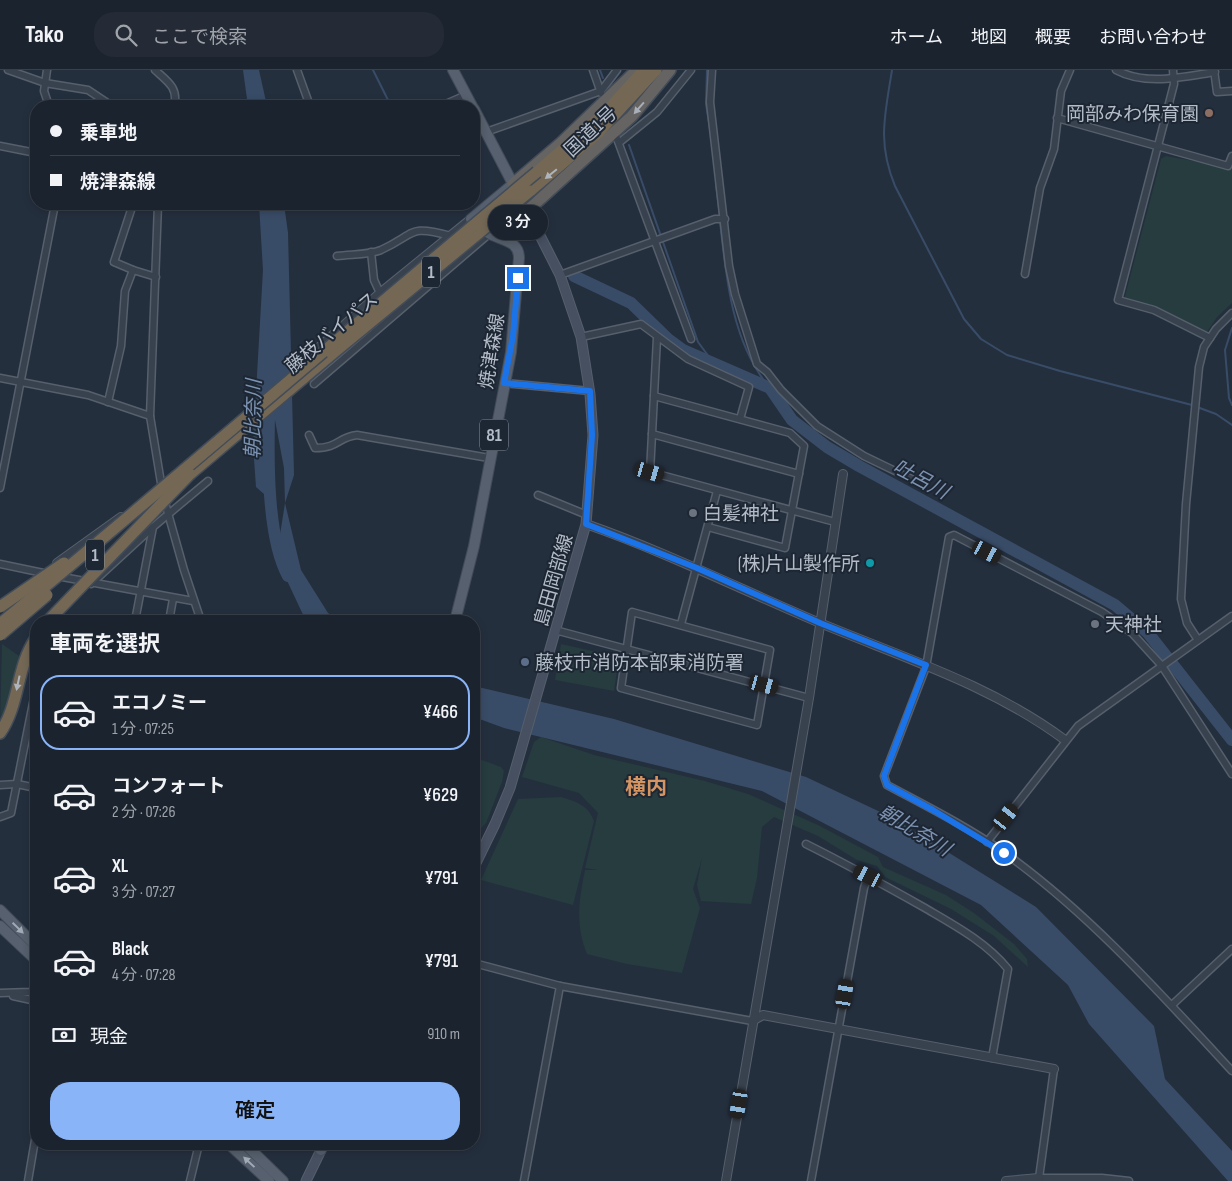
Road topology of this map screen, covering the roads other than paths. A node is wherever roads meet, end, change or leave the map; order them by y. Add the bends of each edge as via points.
1 (8, 70) edge
2 (46, 70) edge
3 (155, 70) edge
4 (297, 70) edge
5 (453, 70) edge
6 (593, 70) edge
7 (617, 70) edge
8 (637, 70) edge
9 (644, 70) edge
10 (656, 70) edge
11 (670, 70) edge
12 (691, 70) edge
13 (712, 70) edge
14 (1070, 70) edge
15 (1116, 70) edge
16 (1139, 70) edge
17 (1173, 70) edge
18 (1215, 71) edge
19 (1174, 78) junction
20 (1141, 79) junction
21 (45, 83) junction
22 (601, 91) junction
23 (1232, 91) edge
24 (466, 95) junction
25 (603, 99) dead end
26 (47, 100) edge
27 (103, 100) edge
28 (175, 100) edge
29 (308, 100) edge
30 (455, 100) edge
31 (469, 100) edge
32 (1057, 118) junction
33 (480, 120) edge
34 (486, 132) junction
35 (0, 146) edge
36 (1158, 146) junction
37 (30, 152) edge
38 (1231, 159) edge
39 (513, 184) junction
40 (54, 210) edge
41 (131, 210) edge
42 (158, 210) edge
43 (527, 211) junction
44 (471, 219) junction
45 (725, 219) junction
46 (489, 234) junction
47 (451, 236) junction
48 (656, 241) junction
49 (371, 252) junction
50 (338, 256) dead end
51 (133, 270) junction
52 (1025, 274) dead end
53 (560, 275) junction
54 (156, 277) junction
55 (380, 293) junction
56 (1232, 313) edge
57 (581, 337) junction
58 (657, 338) junction
59 (1210, 338) junction
60 (691, 339) dead end
61 (0, 378) edge
62 (20, 382) junction
63 (504, 383) junction
64 (314, 384) dead end
65 (590, 391) junction
66 (654, 396) junction
67 (108, 402) junction
68 (150, 416) junction
69 (740, 419) junction
70 (652, 434) junction
71 (309, 435) dead end
72 (489, 458) junction
73 (190, 474) junction
74 (799, 474) junction
75 (844, 474) dead end
76 (208, 481) dead end
77 (924, 485) dead end
78 (0, 488) edge
79 (162, 488) junction
80 (717, 491) junction
81 (538, 495) dead end
82 (792, 511) junction
83 (132, 515) junction
84 (168, 515) junction
85 (588, 515) junction
86 (835, 522) junction
87 (586, 524) junction
88 (153, 527) junction
89 (708, 527) junction
90 (0, 564) edge
91 (697, 568) junction
92 (42, 573) junction
93 (93, 582) junction
94 (141, 592) junction
95 (173, 599) junction
96 (193, 601) junction
97 (0, 608) edge
98 (54, 615) edge
99 (55, 615) edge
100 (136, 615) edge
101 (170, 615) edge
102 (199, 615) edge
103 (457, 615) edge
104 (1232, 616) edge
105 (820, 623) junction
106 (0, 624) edge
107 (680, 624) junction
108 (555, 630) junction
109 (0, 635) edge
110 (1198, 640) junction
111 (30, 648) edge
112 (625, 650) junction
113 (926, 665) junction
114 (1162, 666) junction
115 (764, 685) junction
116 (809, 698) junction
117 (30, 718) edge
118 (0, 733) edge
119 (1065, 740) junction
120 (1232, 774) edge
121 (17, 784) junction
122 (0, 785) edge
123 (30, 787) edge
124 (0, 817) edge
125 (987, 842) junction
126 (806, 844) dead end
127 (480, 855) edge
128 (868, 876) junction
129 (0, 910) edge
130 (0, 926) edge
131 (30, 940) edge
132 (1232, 948) edge
133 (30, 954) edge
134 (480, 965) edge
135 (560, 986) junction
136 (30, 992) edge
137 (2, 993) edge
138 (30, 1000) edge
139 (1172, 1005) junction
140 (752, 1024) junction
141 (839, 1030) junction
142 (992, 1058) junction
143 (1054, 1069) joint
144 (1232, 1071) edge
145 (33, 1150) edge
146 (197, 1150) edge
147 (235, 1150) edge
148 (251, 1150) edge
149 (318, 1150) edge
150 (1039, 1178) junction
151 (191, 1180) edge
152 (28, 1181) edge
153 (269, 1181) edge
154 (283, 1181) edge
155 (306, 1181) edge
156 (524, 1181) edge
157 (726, 1181) edge
158 (811, 1181) edge
159 (1006, 1181) edge
160 (1130, 1181) edge

1 - 21 street
2 - 21 street
3 - 28 street via 173,86
4 - 29 street
5 - 24 main road
6 - 22 street
7 - 22 street
8 - 39 highway, 国道1号
9 - 83 highway, 藤枝バイパス / 1, bridge via 605,113
10 -> 73 highway, 藤枝バイパス / 1, bridge via 604,128
11 -> 43 highway, 国道1号 via 632,116
12 - 48 street via 658,112 618,139
13 - 45 street via 710,102
14 - 32 street via 1061,91
15 - 20 street
16 - 20 street
17 - 19 street
18 - 19 street
18 - 23 street via 1217,92
19 - 20 street
19 - 36 street
21 - 26 street
21 - 27 street via 88,90
22 - 25 street
22 - 34 street
24 - 30 street
24 - 31 main road
32 - 36 street
32 - 52 street via 1054,149 1040,188
33 - 34 main road
34 - 39 main road
35 - 37 street
36 - 38 street via 1228,166
36 - 59 street via 1118,300 1154,310
39 - 43 main road, 島田岡部線
39 - 44 main road
40 - 62 street
41 - 51 street via 114,262
42 - 54 street
43 - 53 main road, 島田岡部線
44 - 46 main road, 焼津森線 / 81
44 - 47 street
45 - 48 street via 715,218
45 - 77 street via 735,294 757,364 817,426 864,456
46 - 63 main road, 焼津森線 / 81 via 514,244 519,252 513,336
46 - 64 street
47 - 49 street via 420,229
47 - 55 street
48 - 53 street
48 - 60 street
49 - 50 street
49 - 55 street via 374,280
51 - 54 street
51 - 67 street via 125,291 121,346
53 - 57 main road, 島田岡部線
54 - 68 street
55 - 79 street, bridge
56 - 59 street
57 - 58 street via 641,324
57 - 65 main road, 島田岡部線
58 - 66 street
58 - 69 street via 688,359 749,387
59 - 110 street via 1201,358 1195,401 1180,599 1187,623
61 - 62 street
62 - 67 street
62 - 78 street
63 - 65 street
63 - 72 main road, 焼津森線 / 81
65 - 85 main road, 島田岡部線 via 592,435
66 - 69 street
66 - 70 street
67 - 68 street
68 - 79 street
69 - 74 street via 790,433 804,446
70 - 74 street
70 - 80 street via 650,472
71 - 72 street via 315,448 329,448 348,436 357,435
72 - 103 main road, 焼津森線 / 81 via 474,546
73 - 99 highway, bridge
73 - 109 highway, 藤枝バイパス / 1, bridge
74 - 82 street
75 - 86 street
76 - 84 street
79 - 84 street
79 - 92 street
80 - 82 street
80 - 89 street
81 - 85 street
82 - 86 street
82 - 89 street via 786,548
83 - 97 highway, 1, bridge
83 - 106 highway, 藤枝バイパス / 1, bridge
84 - 88 street
84 - 96 street
85 - 87 main road, 島田岡部線
86 - 105 street
87 - 91 street
87 - 108 main road, 島田岡部線
88 - 93 street
88 - 94 street
89 - 91 street
90 - 92 street
91 - 105 street
91 - 107 street
92 - 93 street
92 - 97 street
93 - 94 street
93 - 98 street
94 - 95 street
94 - 100 street
95 - 96 street
95 - 101 street
96 - 102 street
104 - 110 street
105 - 113 street
105 - 116 street
107 - 112 street via 632,612
107 - 115 street via 770,650
108 - 112 street
108 - 127 main road, 島田岡部線 via 525,739 495,824
110 - 114 street
111 -> 118 highway via 11,712
112 - 115 street
112 - 115 street via 621,688 757,725
113 - 114 street via 949,537 954,535 1118,622
113 - 119 street via 1006,702
113 - 125 street via 884,776 887,785
114 - 119 street via 1096,712
114 - 120 street
115 - 116 street
116 - 140 street
117 - 121 street
119 - 125 street
121 - 122 street
121 - 123 street
121 - 124 street via 11,813
125 - 139 street via 1078,914
126 - 128 street
128 - 141 street
128 - 142 street via 965,932 1008,969
129 -> 131 main road
130 - 133 main road
132 - 139 street
134 - 135 street
135 - 140 street
135 - 156 street
136 - 137 street
137 - 138 street
139 - 144 street
140 - 141 street via 763,1015
140 - 157 street
141 - 142 street
141 - 158 street
142 - 143 street
143 - 150 street
145 - 152 street
146 - 151 street
153 -> 147 main road
148 - 154 main road
149 - 155 main road
150 - 159 street
150 - 160 street

